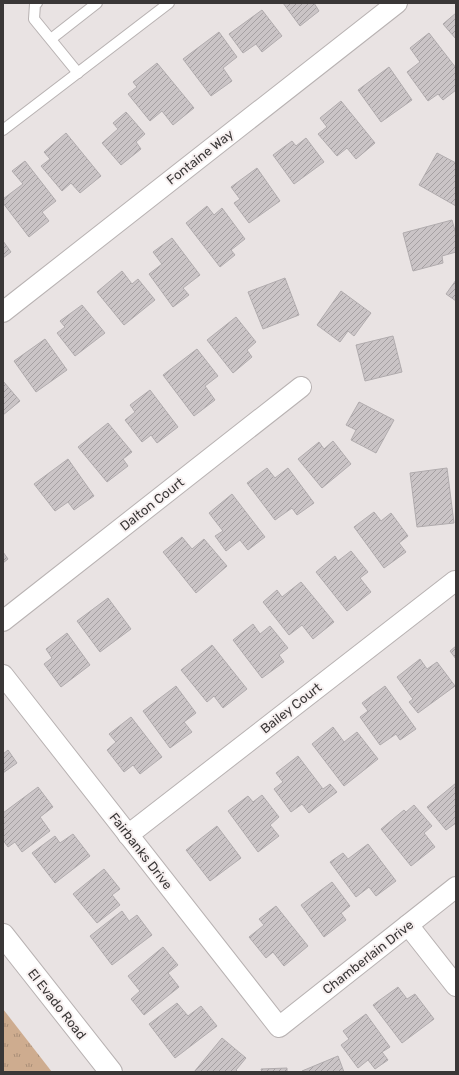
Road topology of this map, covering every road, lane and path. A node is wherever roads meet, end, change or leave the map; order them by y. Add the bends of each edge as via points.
1 (37, 3) edge
2 (97, 3) edge
3 (169, 3) edge
4 (397, 3) edge
5 (51, 39) junction
6 (78, 73) junction
7 (3, 130) edge
8 (3, 312) edge
9 (301, 387) dead end
10 (455, 581) dead end
11 (3, 621) edge
12 (3, 675) edge
13 (128, 835) junction
14 (456, 887) edge
15 (408, 925) junction
16 (3, 935) edge
17 (456, 986) edge
18 (279, 1027) joint
19 (111, 1072) edge

1 - 5 lane via 34,18
2 - 5 lane
3 - 6 lane
4 - 8 street, Fontaine Way
5 - 6 lane
6 - 7 lane
9 - 11 street, Dalton Court
10 - 13 street, Bailey Court
12 - 13 street, Fairbanks Drive
13 - 18 street, Fairbanks Drive
14 - 15 street, Chamberlain Drive
15 - 17 street
15 - 18 street, Chamberlain Drive
16 - 19 street, El Evado Road

